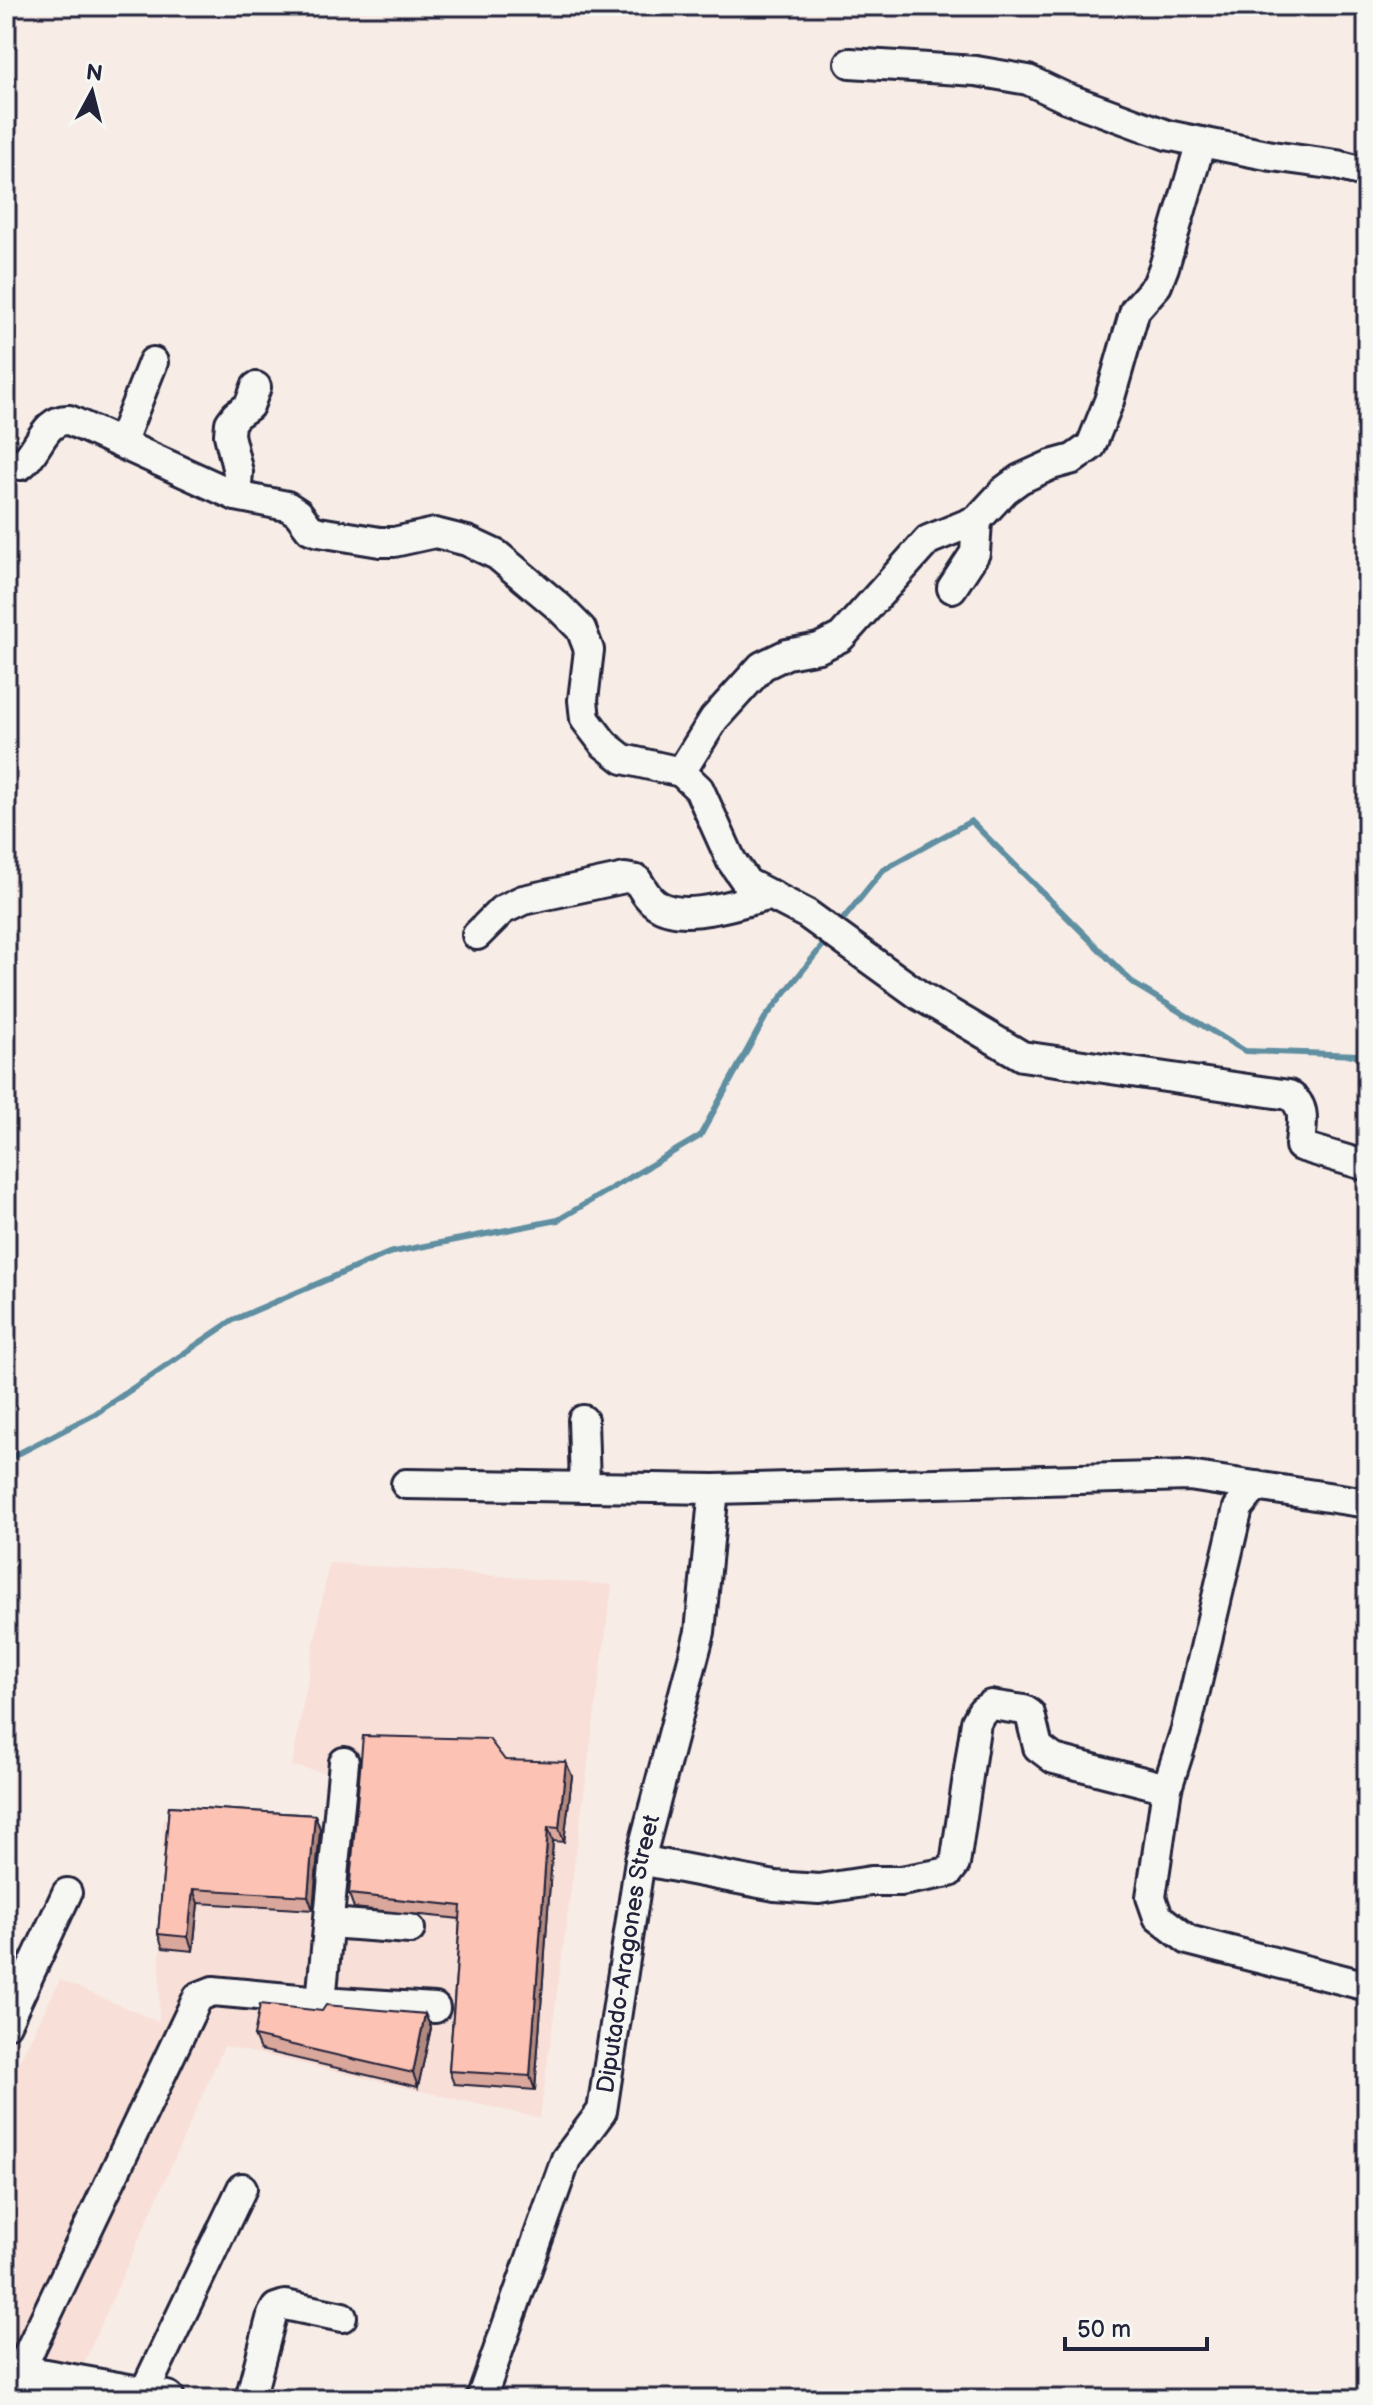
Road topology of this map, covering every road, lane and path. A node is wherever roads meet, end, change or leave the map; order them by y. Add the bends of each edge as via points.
1 (850, 63) dead end
2 (1201, 142) junction
3 (1367, 173) edge
4 (153, 362) dead end
5 (256, 387) dead end
6 (121, 443) junction
7 (6, 461) edge
8 (236, 496) junction
9 (977, 520) junction
10 (952, 588) dead end
11 (681, 772) junction
12 (772, 895) junction
13 (477, 935) dead end
14 (1367, 1166) edge
15 (583, 1420) dead end
16 (406, 1484) dead end
17 (1256, 1486) junction
18 (585, 1487) junction
19 (714, 1489) junction
20 (1367, 1503) edge
21 (344, 1762) dead end
22 (1167, 1788) junction
23 (640, 1860) junction
24 (67, 1893) dead end
25 (329, 1923) junction
26 (410, 1929) dead end
27 (1367, 1986) edge
28 (321, 2001) junction
29 (435, 2008) dead end
30 (6, 2024) edge
31 (242, 2188) dead end
32 (342, 2317) dead end
33 (13, 2372) edge
34 (155, 2397) edge
35 (250, 2399) edge
36 (481, 2399) edge

1 - 2 street via 976,71 1028,80 1167,135
2 - 3 street
2 - 9 street via 1164,267 1157,285 1135,310 1091,446 1073,459 1020,479
4 - 6 street
5 - 8 street via 249,406 230,423
6 - 7 street via 59,419 29,459 21,465
6 - 8 street
8 - 11 street via 287,506 319,532 380,542 435,533 497,555 581,629 589,650 585,719 604,744 623,759
9 - 10 street via 975,553
9 - 11 street via 928,540 841,637 762,666 714,719
11 - 12 street via 699,789 747,883
12 - 13 street via 714,910 673,911 659,907 637,880 625,878 523,900 502,910
12 - 14 street via 919,995 1022,1056 1289,1095 1302,1109 1300,1146
15 - 18 street
16 - 18 street
17 - 19 street via 1189,1476
17 - 20 street
17 - 22 street via 1238,1508
18 - 19 street
19 - 23 street, Diputado-Aragones Street via 700,1632
21 - 25 street
22 - 23 street via 1054,1759 1038,1747 1030,1714 991,1705 976,1722 955,1864 949,1872 819,1889 775,1886
22 - 27 street via 1151,1897 1158,1917 1188,1940
23 - 36 street, Diputado-Aragones Street via 602,2111 566,2159
24 - 30 street
25 - 26 street
25 - 28 street
28 - 29 street
28 - 33 street via 213,1991 198,1997
31 - 34 street
32 - 35 street via 285,2305 276,2308
33 - 34 main road

